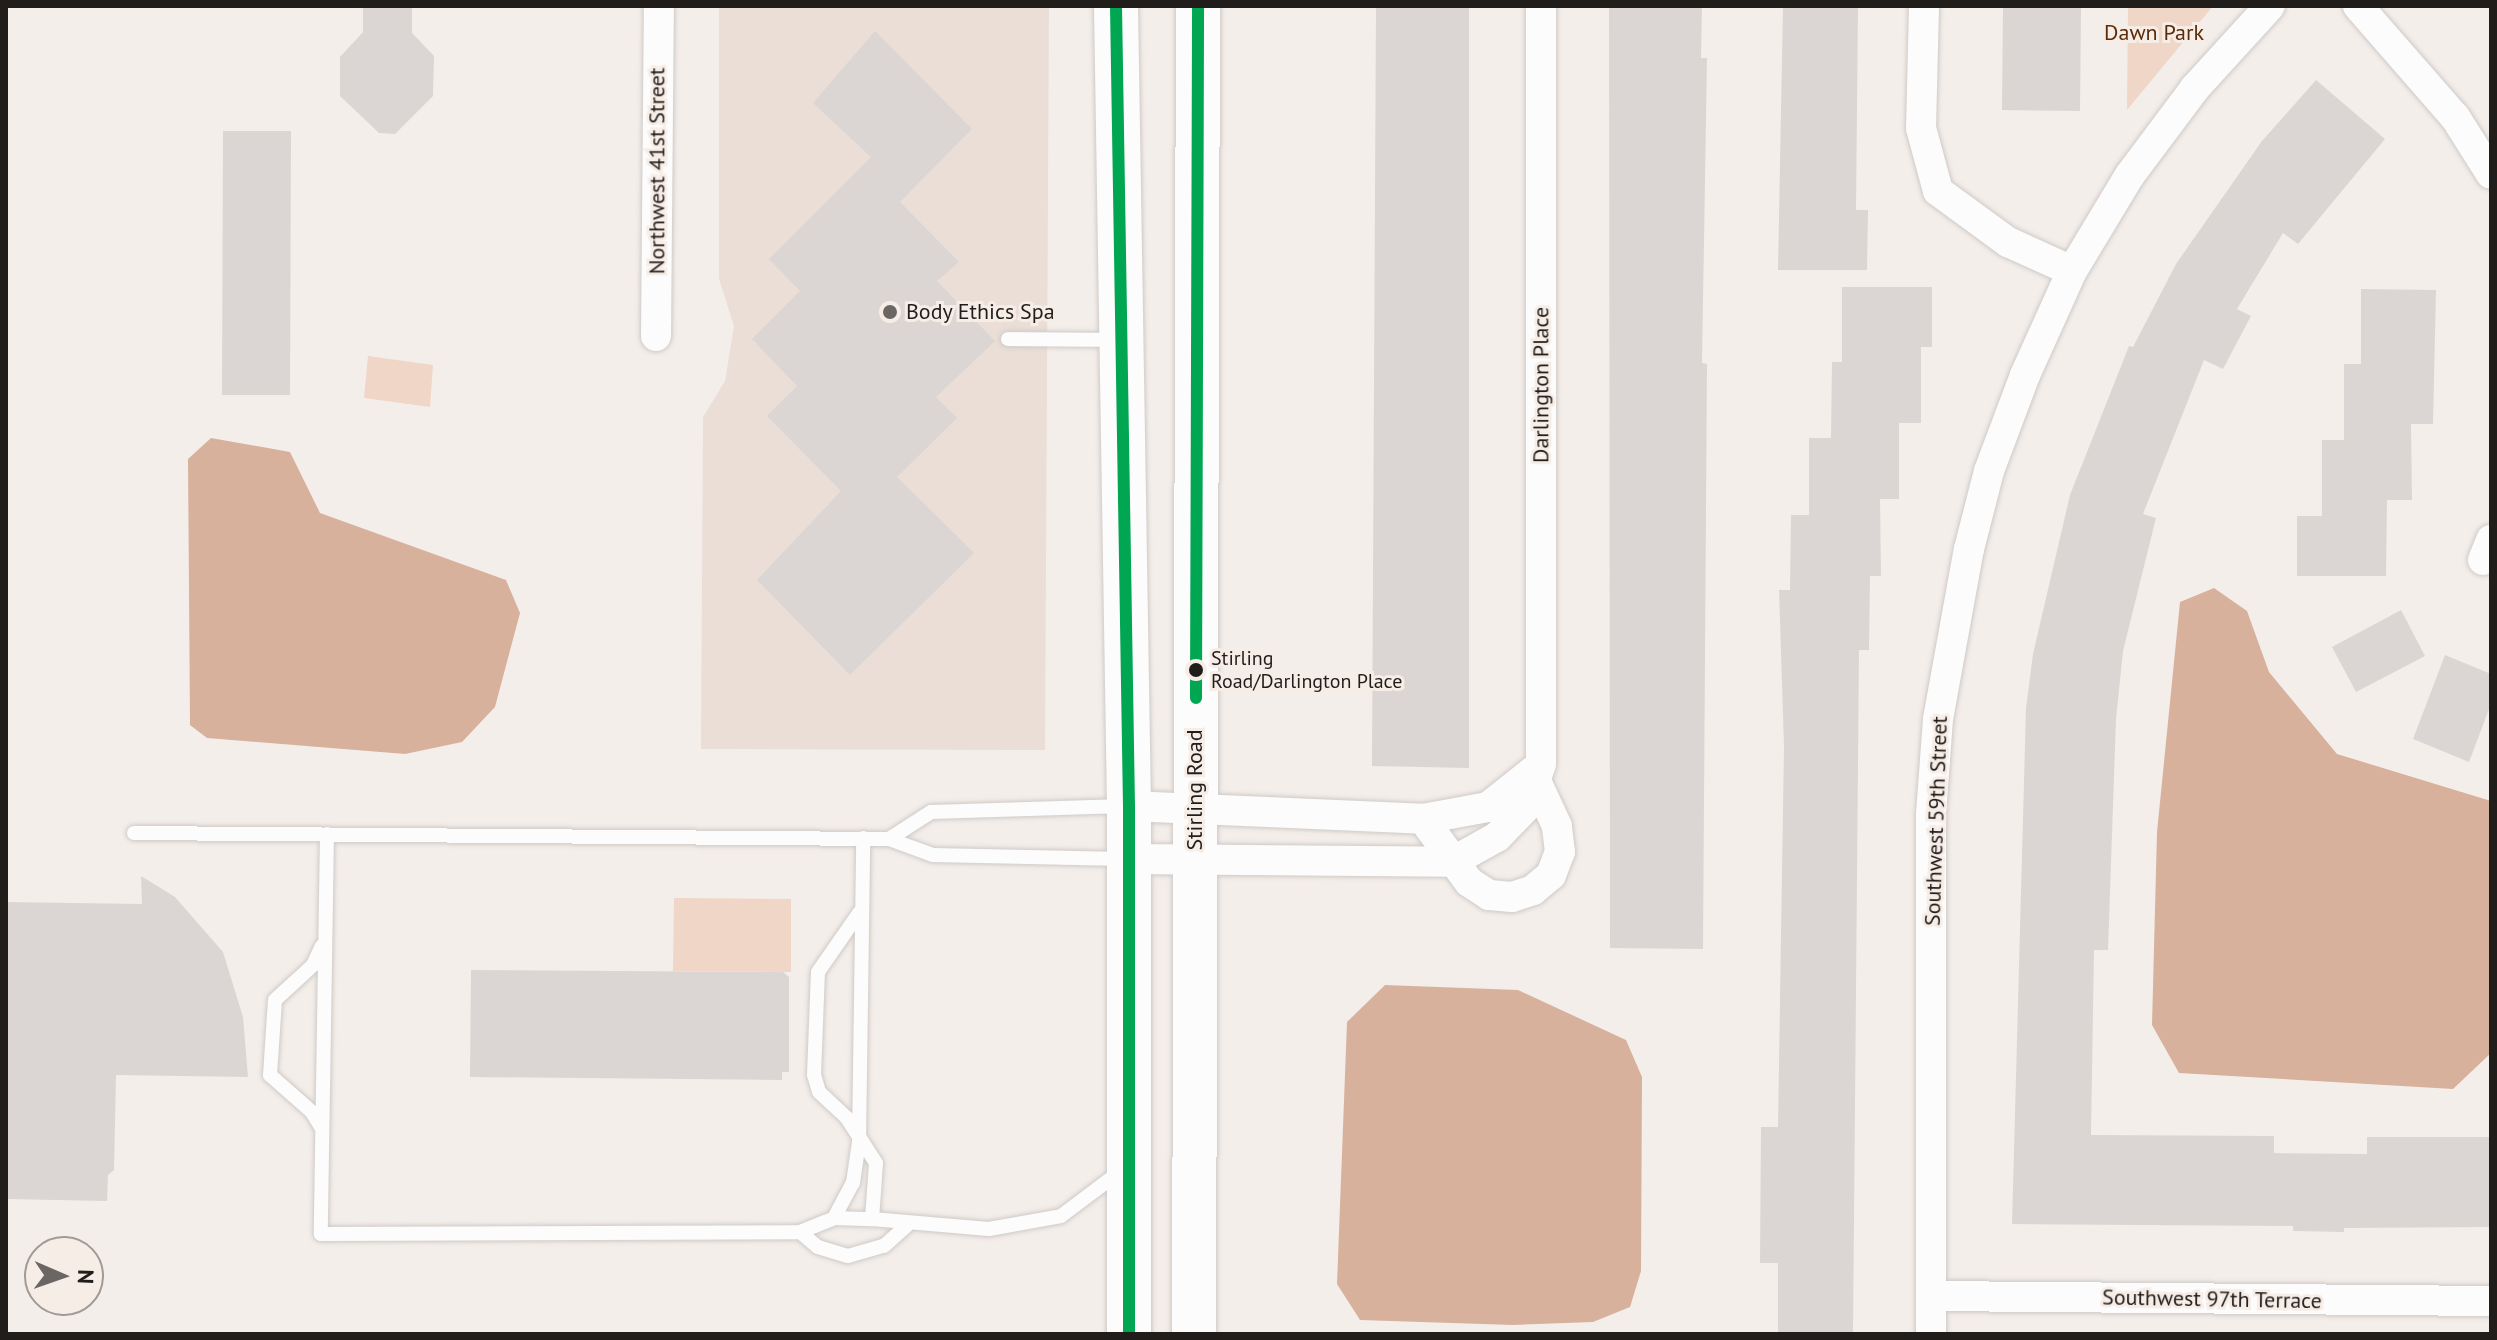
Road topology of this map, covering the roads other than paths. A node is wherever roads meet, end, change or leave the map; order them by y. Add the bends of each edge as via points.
1 (659, 6) edge
2 (1116, 6) edge
3 (1198, 6) edge
4 (1541, 6) edge
5 (1924, 6) edge
6 (2270, 6) edge
7 (2358, 6) edge
8 (2491, 174) edge
9 (2072, 271) junction
10 (656, 336) dead end
11 (1008, 339) dead end
12 (1120, 340) junction
13 (1538, 772) junction
14 (1129, 806) junction
15 (1195, 807) junction
16 (1324, 814) junction
17 (1423, 819) junction
18 (134, 833) dead end
19 (327, 834) junction
20 (863, 838) junction
21 (889, 839) junction
22 (1129, 859) junction
23 (1195, 862) junction
24 (1357, 862) junction
25 (1452, 862) junction
26 (859, 913) junction
27 (325, 939) junction
28 (322, 1130) junction
29 (859, 1142) junction
30 (1129, 1162) junction
31 (834, 1218) junction
32 (872, 1219) junction
33 (907, 1225) junction
34 (800, 1232) junction
35 (1932, 1296) junction
36 (2491, 1301) edge
37 (1129, 1334) edge
38 (1194, 1334) edge
39 (1931, 1334) edge

1 - 10 street, Northwest 41st Street
2 - 12 main road
3 - 15 main road, Stirling Road
4 - 13 street, Darlington Place
5 - 9 street via 1921,128 1938,191 2008,242
6 - 9 street, Southwest 59th Street via 2195,88 2130,175
7 - 8 street via 2455,117
9 - 35 street, Southwest 59th Street via 1989,471 1938,719 1931,814
11 - 12 lane
12 - 14 main road
13 - 17 street via 1488,807
13 - 25 street, Darlington Place via 1515,824
13 - 25 street via 1557,826 1560,852 1551,875 1533,890 1512,897 1489,895
14 - 15 street
14 - 21 lane via 931,812
14 - 22 main road
15 - 16 street
15 - 23 main road, Stirling Road
16 - 17 street
16 - 24 street via 1357,852
17 - 25 street
18 - 19 lane
19 - 20 lane
19 - 27 lane
20 - 21 lane
20 - 26 lane
21 - 22 lane via 933,855
22 - 23 street
22 - 30 main road
23 - 24 street
23 - 38 main road, Stirling Road
24 - 25 street
26 - 29 lane
26 - 29 lane via 818,972 814,998 819,1092 847,1118
27 - 28 lane
27 - 28 lane via 313,965 275,1000 270,1075 312,1112
28 - 34 lane via 321,1234
29 - 31 lane via 853,1183
29 - 32 lane via 876,1163
30 - 33 lane via 1103,1189 1061,1216 989,1229
30 - 37 main road
31 - 32 lane
31 - 34 lane
32 - 33 lane
33 - 34 lane via 884,1246 848,1256 818,1247
35 - 36 street, Southwest 97th Terrace
35 - 39 street, Southwest 59th Street

